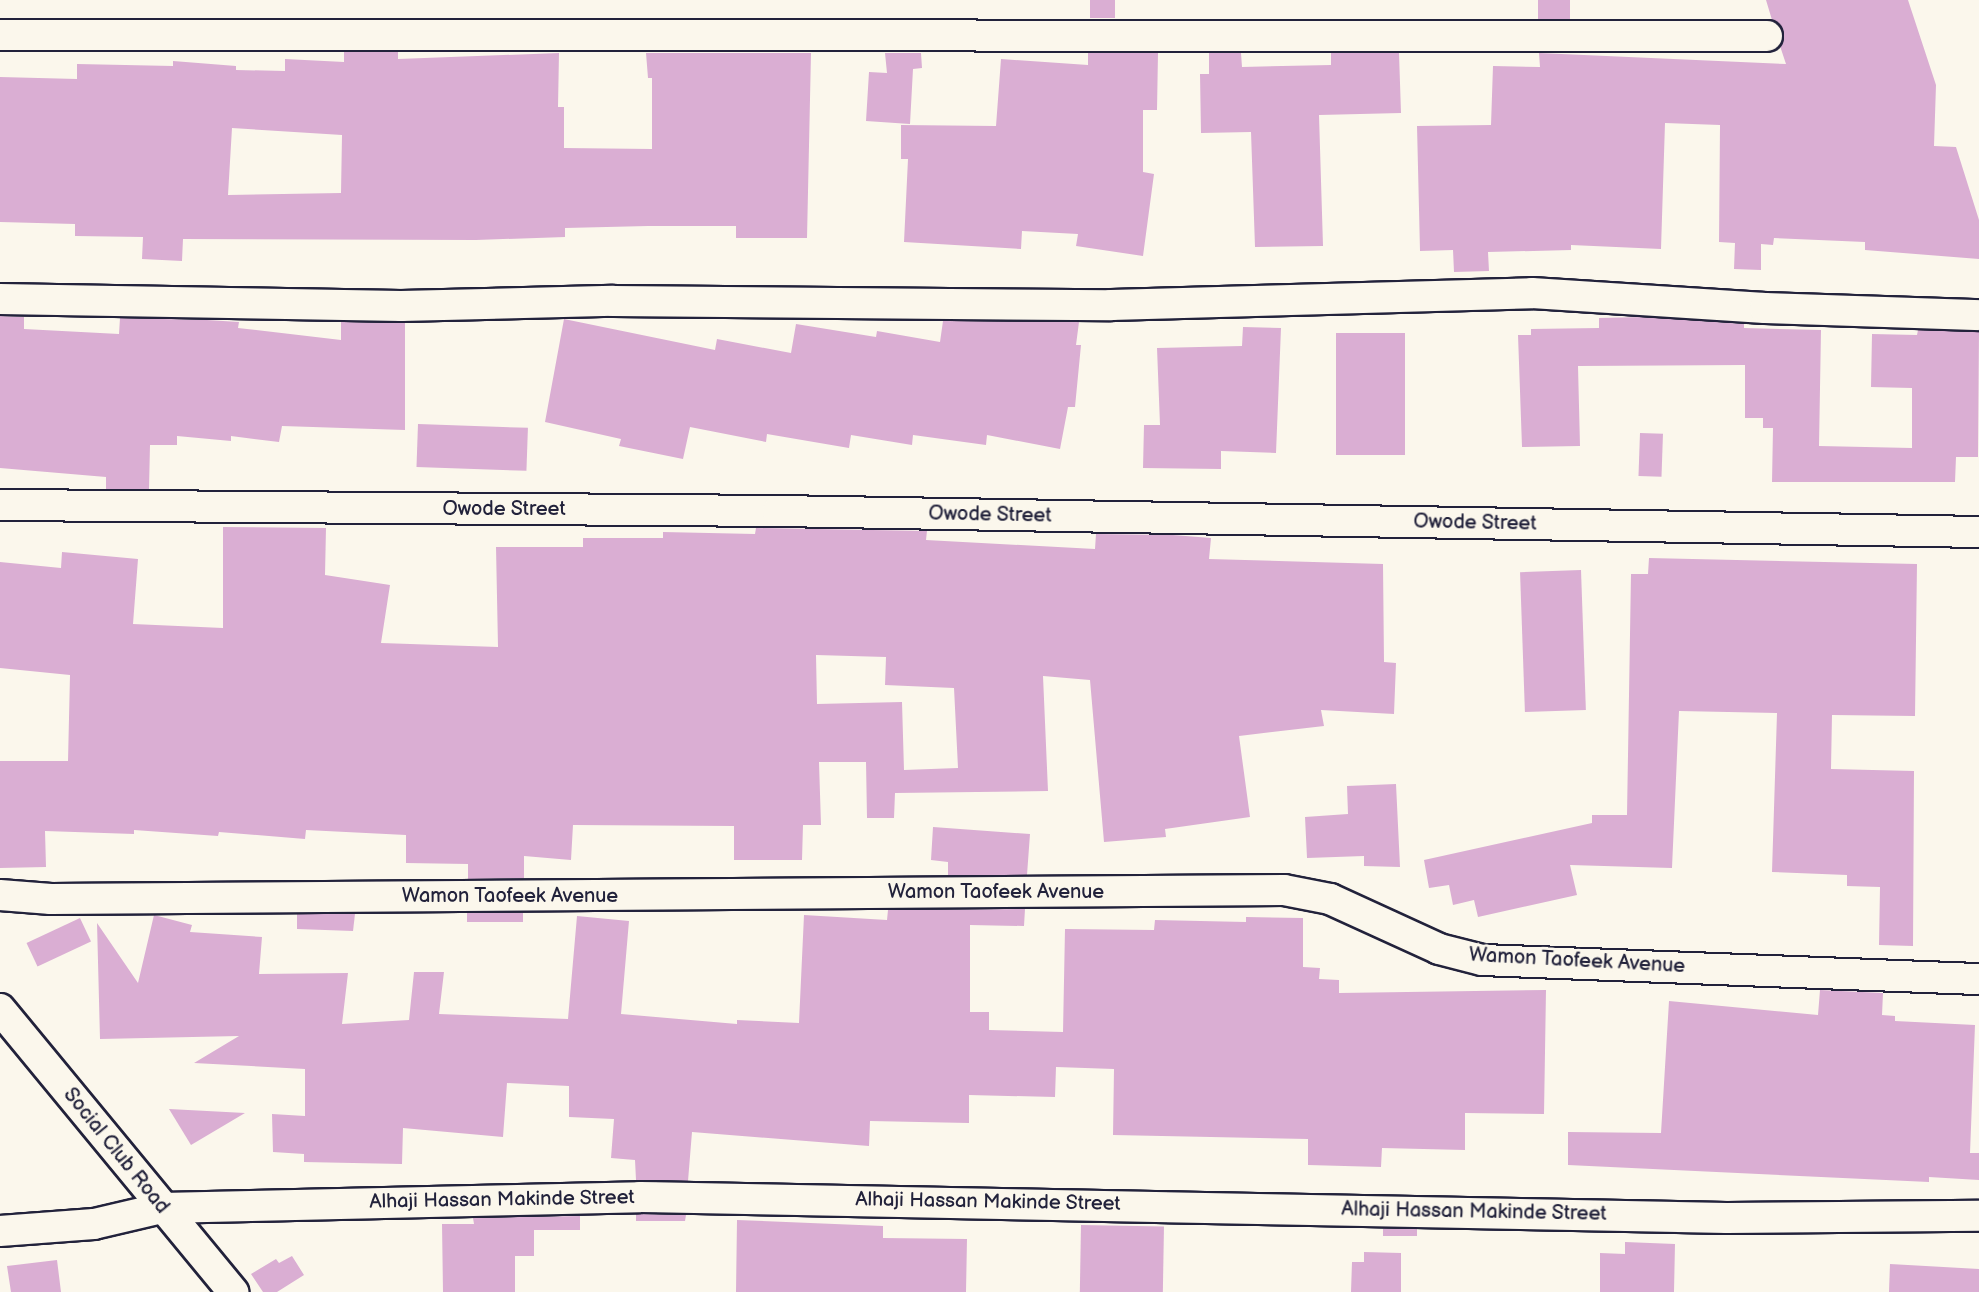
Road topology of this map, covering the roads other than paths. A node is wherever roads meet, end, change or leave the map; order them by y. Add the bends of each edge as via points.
1 (0, 35) edge
2 (1767, 36) dead end
3 (0, 299) edge
4 (1979, 315) edge
5 (0, 505) edge
6 (1979, 532) edge
7 (0, 895) edge
8 (1979, 979) edge
9 (0, 1009) edge
10 (162, 1208) junction
11 (1979, 1216) edge
12 (0, 1231) edge
13 (233, 1292) edge

1 - 2 street
3 - 4 street via 400,306 613,301 1110,305 1532,293 1764,308
5 - 6 street, Owode Street via 778,511
7 - 8 street, Wamon Taofeek Avenue via 51,899 1284,890 1330,899 1439,949 1482,960
9 - 10 street, Social Club Road
10 - 11 street, Alhaji Hassan Makinde Street via 640,1197 1727,1218
10 - 12 street, Alhaji Hassan Makinde Street via 94,1224
10 - 13 street, Social Club Road

